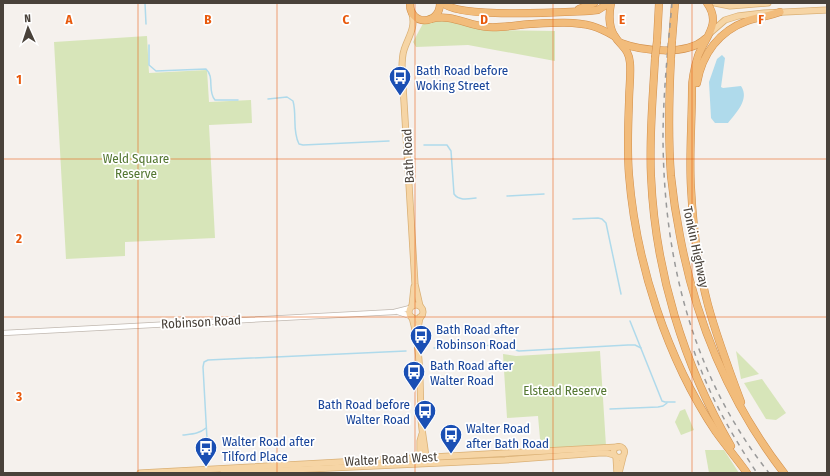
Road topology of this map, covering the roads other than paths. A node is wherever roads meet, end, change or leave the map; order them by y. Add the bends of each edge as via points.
1 (405, 3) edge
2 (442, 3) edge
3 (594, 3) edge
4 (610, 3) edge
5 (659, 3) edge
6 (675, 3) edge
7 (707, 3) edge
8 (714, 3) edge
9 (768, 3) edge
10 (411, 8) edge
11 (827, 10) edge
12 (561, 12) junction
13 (780, 12) junction
14 (429, 20) junction
15 (413, 29) junction
16 (709, 35) junction
17 (614, 36) junction
18 (620, 42) junction
19 (693, 106) junction
20 (415, 284) junction
21 (420, 306) junction
22 (411, 307) junction
23 (398, 312) junction
24 (411, 316) junction
25 (420, 317) junction
26 (3, 333) edge
27 (417, 334) junction
28 (747, 418) junction
29 (618, 447) junction
30 (615, 456) junction
31 (623, 456) junction
32 (423, 457) junction
33 (423, 464) junction
34 (140, 473) edge
35 (223, 473) edge
36 (618, 473) edge
37 (748, 473) edge
38 (784, 473) edge

1 - 10 highway
2 - 12 highway via 452,8 483,13
2 - 14 highway via 439,13
3 - 12 highway via 576,10
4 - 12 highway via 594,11
4 - 17 highway via 609,21
5 - 37 highway, bridge via 650,127 655,225 663,273 698,382 722,430
6 - 28 highway, Tonkin Highway, bridge via 669,112 671,176 683,254 700,315 717,360
7 - 16 highway via 713,17
8 - 9 main road via 730,6
10 - 14 highway via 416,18
10 - 15 main road, Bath Road
11 - 13 main road
13 - 16 main road via 732,17
13 - 19 highway via 745,22 730,29 718,39 701,67
14 - 15 main road
14 - 17 highway via 449,17 489,27 580,24 595,27
15 - 20 main road, Bath Road via 402,57
16 - 18 highway via 702,43 674,50 641,48
16 - 19 highway via 698,56 695,69 692,87
17 - 18 highway
18 - 37 highway via 628,53 630,63 630,180 636,228 646,274 663,327 690,388 717,433
19 - 28 highway via 690,145 691,189 701,272 718,340
20 - 21 main road, Bath Road
20 - 22 main road, Bath Road
21 - 22 main road, Robinson Road
21 - 25 main road via 423,312
22 - 23 street, Robinson Road
22 - 24 main road
23 - 24 street, Robinson Road
23 - 26 street, Robinson Road
24 - 25 main road, Robinson Road via 417,319
24 - 27 main road
25 - 27 main road
27 - 32 main road
28 - 38 highway, Tonkin Highway via 762,444
29 - 30 main road via 614,451
29 - 31 main road via 624,449
29 - 32 main road, Walter Road West
30 - 31 main road
30 - 33 main road, Walter Road West via 607,452
30 - 36 main road
31 - 36 main road
32 - 33 main road
32 - 34 main road, Walter Road West
33 - 35 main road, Walter Road West

